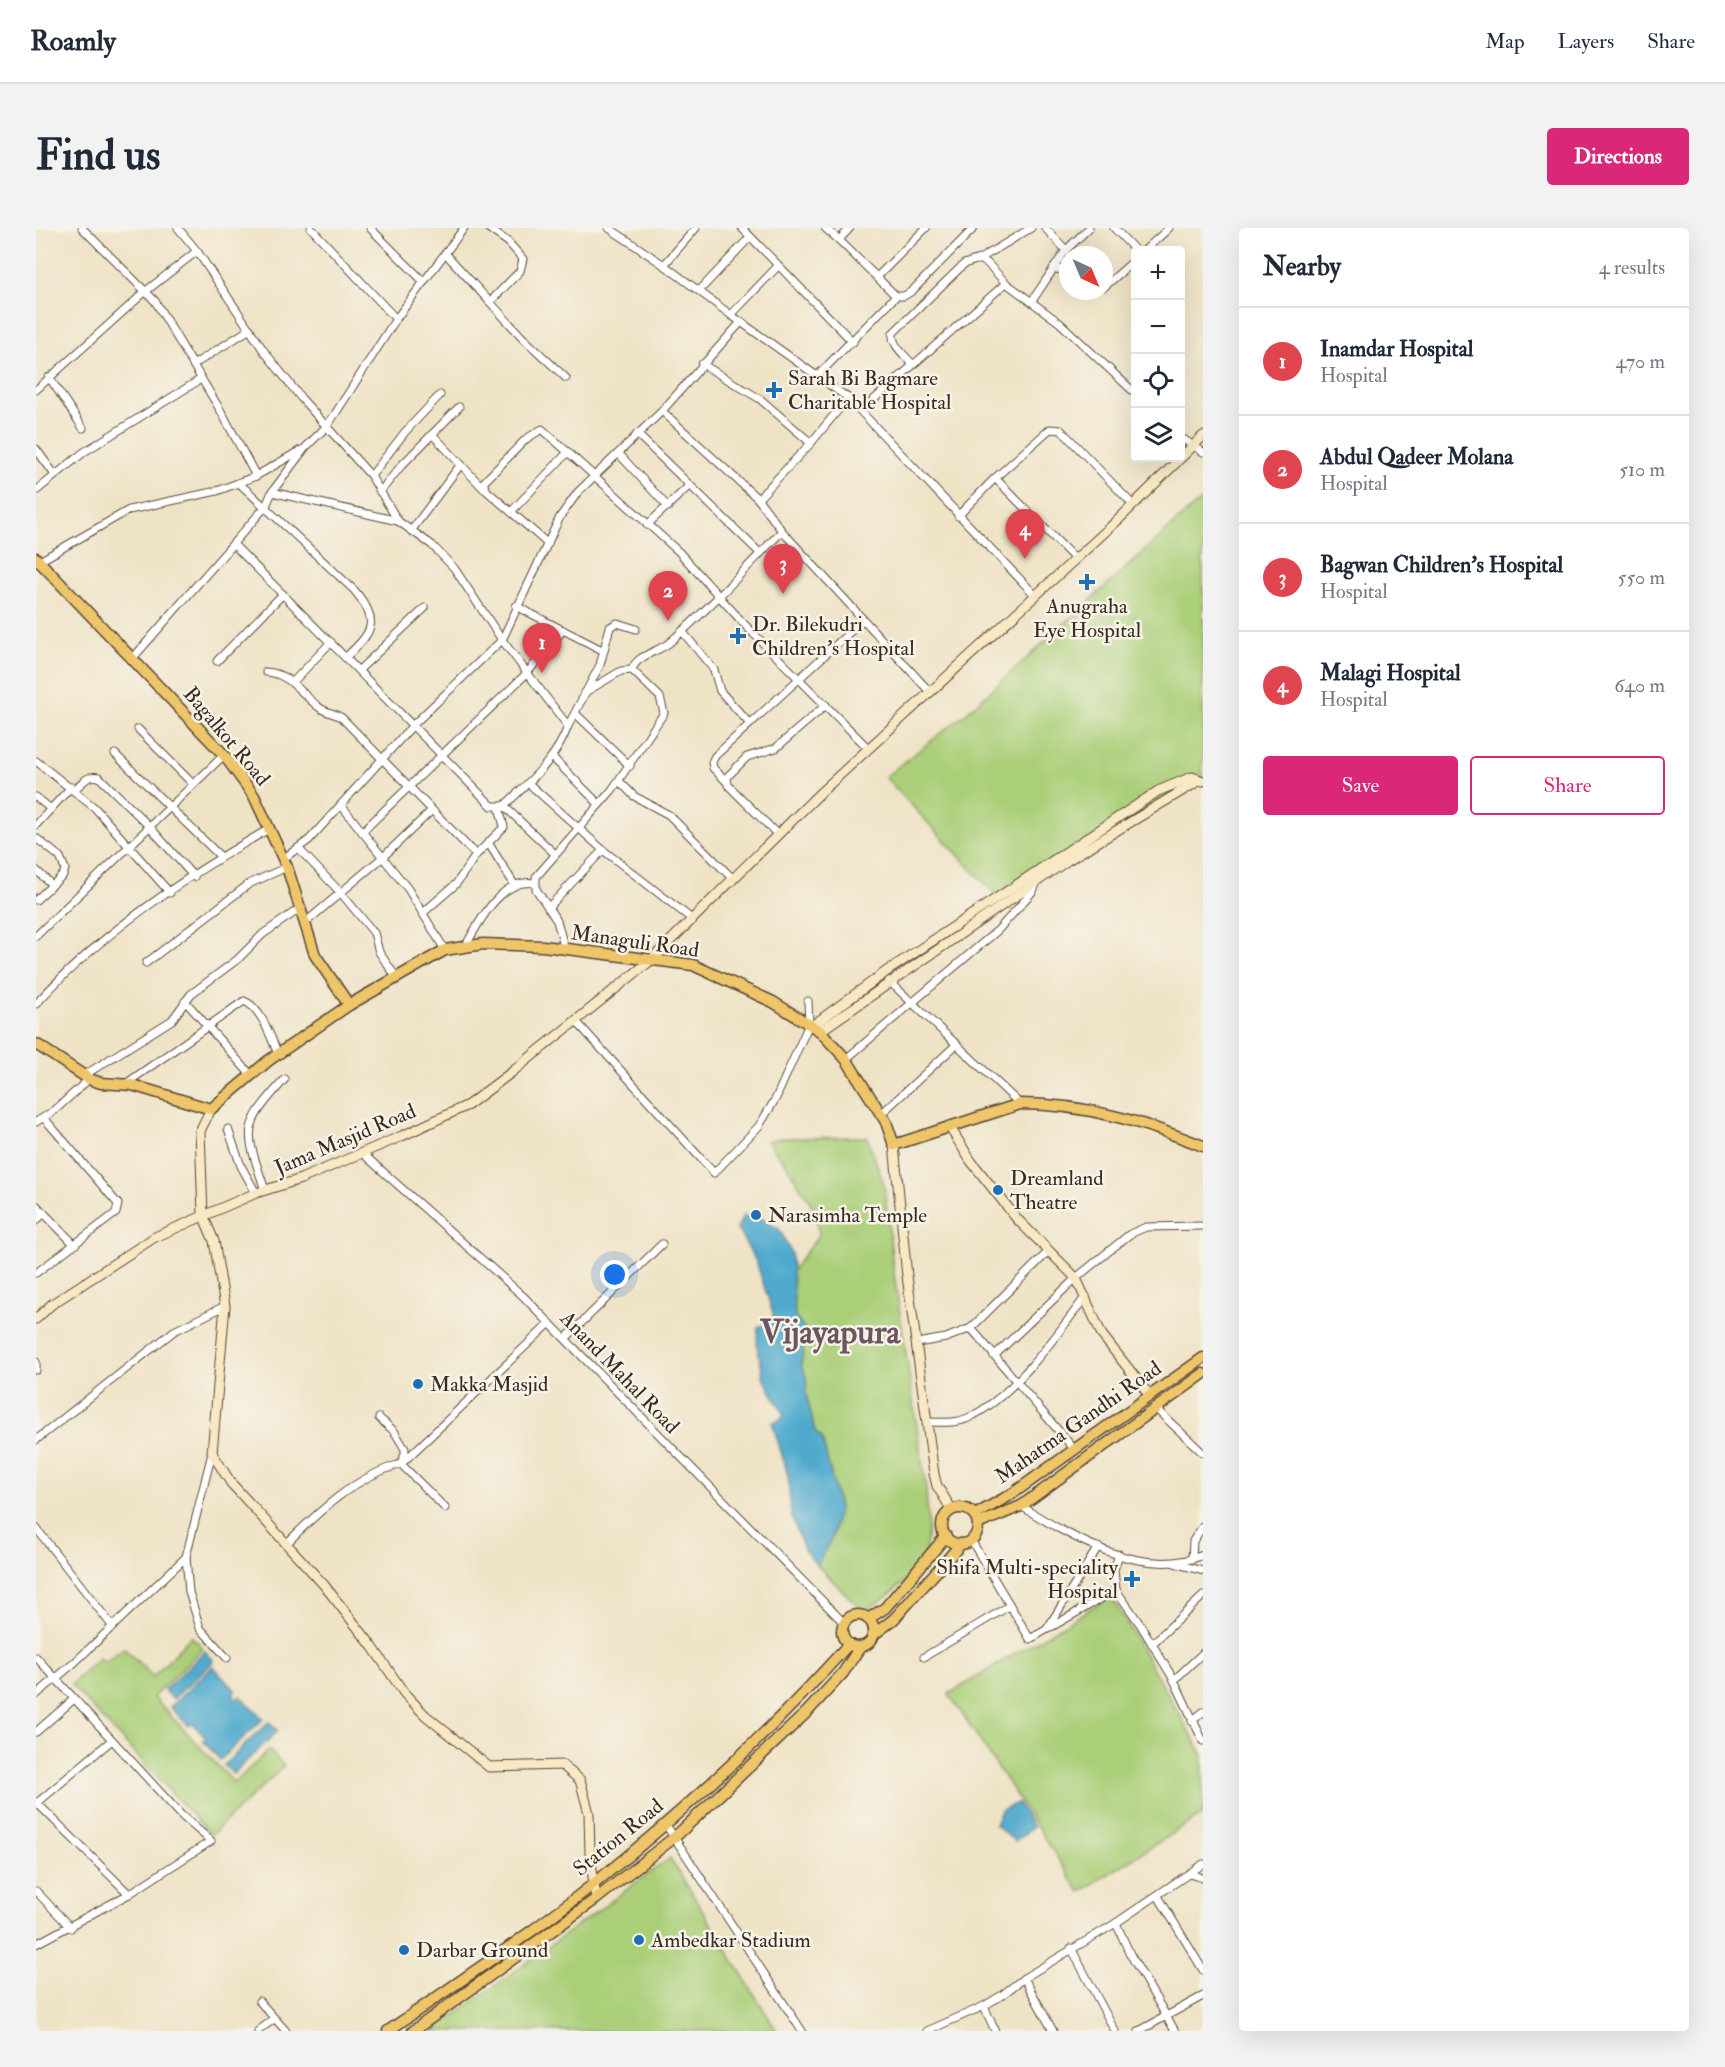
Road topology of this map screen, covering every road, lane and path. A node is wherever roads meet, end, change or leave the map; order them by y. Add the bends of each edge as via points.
1 (82, 228) edge
2 (178, 228) edge
3 (311, 228) edge
4 (370, 228) edge
5 (464, 228) edge
6 (488, 228) edge
7 (696, 228) edge
8 (742, 228) edge
9 (825, 228) edge
10 (850, 228) edge
11 (926, 228) edge
12 (974, 228) edge
13 (1031, 228) edge
14 (1045, 228) edge
15 (1089, 228) edge
16 (1114, 228) edge
17 (1168, 228) edge
18 (610, 229) edge
19 (750, 237) junction
20 (839, 240) junction
21 (1062, 246) edge
22 (1070, 246) edge
23 (1131, 246) edge
24 (1149, 246) edge
25 (197, 251) junction
26 (445, 253) junction
27 (978, 260) junction
28 (1059, 260) edge
29 (1131, 263) edge
30 (664, 265) junction
31 (778, 266) junction
32 (1053, 269) junction
33 (1059, 269) edge
34 (877, 277) junction
35 (1113, 279) edge
36 (423, 280) junction
37 (1006, 283) junction
38 (700, 290) junction
39 (146, 291) junction
40 (896, 296) junction
41 (1032, 301) junction
42 (490, 302) junction
43 (731, 315) junction
44 (396, 319) junction
45 (741, 322) junction
46 (250, 329) junction
47 (853, 342) junction
48 (702, 364) junction
49 (193, 365) junction
50 (913, 365) junction
51 (819, 374) junction
52 (49, 377) junction
53 (566, 378) dead end
54 (201, 379) junction
55 (1131, 389) edge
56 (36, 390) edge
57 (440, 395) dead end
58 (848, 398) junction
59 (459, 407) dead end
60 (862, 410) junction
61 (662, 411) junction
62 (328, 425) junction
63 (83, 428) dead end
64 (432, 434) junction
65 (637, 434) junction
66 (1203, 436) edge
67 (1185, 441) edge
68 (811, 443) junction
69 (1192, 446) junction
70 (305, 448) junction
71 (36, 449) edge
72 (568, 452) junction
73 (1203, 452) edge
74 (619, 454) junction
75 (461, 464) junction
76 (55, 475) junction
77 (595, 475) junction
78 (256, 476) junction
79 (371, 476) junction
80 (995, 478) junction
81 (239, 483) junction
82 (690, 485) junction
83 (36, 491) edge
84 (487, 491) junction
85 (272, 492) junction
86 (380, 492) junction
87 (758, 499) junction
88 (1133, 505) junction
89 (266, 506) junction
90 (668, 507) junction
91 (511, 512) junction
92 (958, 516) junction
93 (398, 521) junction
94 (647, 525) junction
95 (411, 531) junction
96 (782, 531) junction
97 (233, 544) junction
98 (548, 544) junction
99 (760, 553) junction
100 (1075, 559) junction
101 (37, 561) edge
102 (283, 594) junction
103 (1035, 595) junction
104 (719, 596) junction
105 (516, 606) junction
106 (425, 608) dead end
107 (863, 620) junction
108 (636, 629) dead end
109 (564, 630) junction
110 (682, 631) junction
111 (502, 640) junction
112 (331, 642) junction
113 (604, 651) junction
114 (346, 657) junction
115 (133, 658) junction
116 (217, 661) dead end
117 (359, 670) junction
118 (632, 670) junction
119 (266, 672) dead end
120 (527, 673) junction
121 (798, 678) junction
122 (292, 683) junction
123 (930, 692) junction
124 (584, 693) junction
125 (826, 705) junction
126 (576, 714) junction
127 (750, 724) junction
128 (413, 725) junction
129 (568, 726) junction
130 (138, 729) dead end
131 (868, 748) junction
132 (115, 754) dead end
133 (224, 755) junction
134 (442, 755) junction
135 (552, 757) junction
136 (381, 760) junction
137 (36, 761) edge
138 (630, 766) junction
139 (1202, 780) edge
140 (619, 781) junction
141 (726, 781) junction
142 (528, 783) junction
143 (193, 784) junction
144 (73, 788) junction
145 (409, 788) junction
146 (36, 797) edge
147 (599, 804) junction
148 (341, 805) junction
149 (502, 806) junction
150 (169, 807) junction
151 (51, 808) junction
152 (432, 810) junction
153 (36, 825) edge
154 (149, 826) junction
155 (577, 828) junction
156 (269, 829) junction
157 (362, 832) junction
158 (778, 835) junction
159 (36, 838) edge
160 (489, 844) junction
161 (129, 846) junction
162 (298, 848) junction
163 (603, 850) junction
164 (555, 854) junction
165 (476, 855) junction
166 (221, 857) junction
167 (383, 857) junction
168 (285, 863) junction
169 (36, 870) edge
170 (1037, 871) junction
171 (194, 877) junction
172 (734, 879) junction
173 (1038, 881) junction
174 (534, 883) junction
175 (514, 884) junction
176 (52, 885) junction
177 (170, 893) junction
178 (342, 893) junction
179 (36, 900) edge
180 (302, 907) junction
181 (548, 908) junction
182 (424, 912) junction
183 (693, 920) junction
184 (306, 922) junction
185 (36, 936) edge
186 (465, 947) junction
187 (565, 950) junction
188 (445, 951) junction
189 (650, 961) junction
190 (146, 963) dead end
191 (396, 977) junction
192 (890, 981) junction
193 (185, 1001) junction
194 (808, 1001) dead end
195 (913, 1003) junction
196 (36, 1004) edge
197 (349, 1005) junction
198 (575, 1020) junction
199 (206, 1027) junction
200 (813, 1027) junction
201 (36, 1044) edge
202 (957, 1044) junction
203 (278, 1054) junction
204 (846, 1059) junction
205 (251, 1075) junction
206 (86, 1077) junction
207 (285, 1079) dead end
208 (124, 1085) junction
209 (1020, 1104) junction
210 (210, 1109) junction
211 (881, 1114) junction
212 (44, 1118) junction
213 (36, 1122) edge
214 (949, 1126) junction
215 (228, 1129) dead end
216 (894, 1145) junction
217 (1203, 1146) edge
218 (362, 1154) junction
219 (261, 1192) junction
220 (36, 1205) edge
221 (44, 1213) junction
222 (203, 1215) junction
223 (36, 1221) edge
224 (1203, 1226) edge
225 (662, 1244) dead end
226 (75, 1245) junction
227 (1049, 1251) junction
228 (36, 1273) edge
229 (1076, 1278) junction
230 (1086, 1296) junction
231 (225, 1306) junction
232 (36, 1318) edge
233 (550, 1323) junction
234 (971, 1328) junction
235 (566, 1338) junction
236 (917, 1342) junction
237 (994, 1356) junction
238 (1203, 1358) edge
239 (36, 1362) edge
240 (36, 1370) edge
241 (1203, 1374) edge
242 (1015, 1382) junction
243 (1150, 1396) junction
244 (1156, 1409) junction
245 (379, 1418) dead end
246 (927, 1422) junction
247 (36, 1440) edge
248 (1074, 1449) junction
249 (1202, 1451) edge
250 (212, 1453) junction
251 (401, 1464) junction
252 (1021, 1506) junction
253 (445, 1508) dead end
254 (952, 1510) junction
255 (976, 1520) junction
256 (1203, 1526) edge
257 (36, 1527) edge
258 (946, 1536) junction
259 (966, 1542) junction
260 (286, 1544) junction
261 (1098, 1547) junction
262 (1119, 1554) junction
263 (1203, 1555) edge
264 (186, 1557) junction
265 (1192, 1559) junction
266 (1173, 1563) junction
267 (1203, 1571) edge
268 (1116, 1590) junction
269 (1203, 1596) edge
270 (1009, 1606) junction
271 (868, 1618) junction
272 (844, 1623) junction
273 (112, 1627) junction
274 (1046, 1630) junction
275 (873, 1635) junction
276 (1152, 1644) junction
277 (848, 1645) junction
278 (860, 1647) junction
279 (1203, 1653) edge
280 (36, 1657) edge
281 (924, 1657) dead end
282 (227, 1658) dead end
283 (56, 1677) junction
284 (1174, 1680) junction
285 (36, 1695) edge
286 (74, 1699) junction
287 (1203, 1712) edge
288 (1192, 1721) junction
289 (36, 1732) edge
290 (112, 1740) junction
291 (1203, 1741) edge
292 (37, 1802) edge
293 (666, 1825) junction
294 (676, 1836) junction
295 (1203, 1864) edge
296 (1189, 1874) junction
297 (1203, 1878) edge
298 (594, 1884) junction
299 (36, 1892) edge
300 (129, 1894) junction
301 (1158, 1896) junction
302 (597, 1899) junction
303 (1116, 1923) junction
304 (71, 1928) junction
305 (36, 1944) edge
306 (1071, 1948) junction
307 (1203, 1970) edge
308 (1024, 1978) junction
309 (1203, 1996) edge
310 (259, 2001) dead end
311 (984, 2006) junction
312 (1167, 2016) junction
313 (274, 2019) junction
314 (258, 2031) edge
315 (286, 2031) edge
316 (388, 2031) edge
317 (413, 2031) edge
318 (802, 2031) edge
319 (927, 2031) edge
320 (995, 2031) edge
321 (1053, 2031) edge
322 (1115, 2031) edge
323 (1139, 2031) edge
324 (1175, 2031) edge

1 - 39 street
2 - 25 street
3 - 44 street
4 - 36 street
5 - 26 street
6 - 42 street via 523,259 520,271
7 - 30 street
8 - 19 street
9 - 20 street
10 - 20 street
11 - 34 street
12 - 40 street via 912,291
13 - 27 street
14 - 21 street
15 - 22 street
16 - 23 street
17 - 24 street
18 - 30 street
19 - 31 street
19 - 38 street
20 - 34 street
25 - 39 street
25 - 46 street
26 - 36 street
26 - 42 street
27 - 37 street via 987,263
27 - 50 street via 964,264 893,333 892,339
28 - 32 street
29 - 35 street
30 - 38 street
31 - 43 street
31 - 47 street
32 - 33 street
32 - 41 street
34 - 40 street
36 - 44 street
37 - 41 street
37 - 50 street
38 - 43 street
39 - 49 street
39 - 52 street
40 - 47 street
41 - 55 street
42 - 53 street
43 - 45 street
44 - 62 street
45 - 48 street
45 - 51 street
46 - 49 street
46 - 62 street via 301,398
47 - 51 street
48 - 61 street
48 - 68 street via 760,399
49 - 54 street
50 - 60 street
51 - 58 street
52 - 56 street
52 - 63 street
54 - 76 street via 84,452
54 - 78 street
57 - 79 street
58 - 60 street
58 - 68 street
59 - 64 street
60 - 92 street
61 - 65 street
61 - 87 street
62 - 70 street
62 - 79 street
64 - 75 street
64 - 86 street
65 - 74 street
65 - 82 street
66 - 69 street, Jama Masjid Road
67 - 69 street
68 - 87 street
69 - 73 street
69 - 88 street, Jama Masjid Road
70 - 78 street
70 - 85 street
71 - 76 street
72 - 77 street
72 - 84 street via 542,429 536,431 487,476 483,483
72 - 91 street
74 - 77 street
74 - 90 street
75 - 84 street
75 - 95 street
76 - 83 street
77 - 94 street
77 - 98 street via 560,517
78 - 81 street
79 - 86 street
80 - 88 street via 1043,433 1061,430
80 - 92 street
80 - 100 street
81 - 89 street
81 - 101 street via 129,510
82 - 90 street
82 - 99 street
84 - 91 street
85 - 89 street
85 - 93 street
86 - 93 street
87 - 96 street
88 - 100 street, Jama Masjid Road
89 - 97 street
89 - 114 street via 366,604 371,628
90 - 94 street
91 - 98 street
92 - 103 street
93 - 95 street
94 - 104 street via 679,552
95 - 111 street via 449,562
96 - 99 street
96 - 107 street
97 - 102 street
97 - 115 street
98 - 105 street
99 - 104 street
100 - 103 street, Jama Masjid Road
101 - 115 main road, Bagalkot Road
102 - 112 street
102 - 116 street
103 - 123 street, Jama Masjid Road
104 - 110 street
104 - 121 street
105 - 109 street
105 - 111 street
106 - 117 street
107 - 121 street
107 - 123 street
108 - 113 street via 614,624
109 - 113 street
109 - 120 street
110 - 118 street via 661,649 640,659
110 - 127 street via 714,670 720,692
111 - 120 street
111 - 128 street
112 - 114 street
112 - 122 street
113 - 124 street
114 - 117 street
115 - 133 main road, Bagalkot Road
117 - 128 street
118 - 124 street via 621,671
118 - 138 street via 660,697 664,713
119 - 122 street via 275,672
120 - 129 street
120 - 134 street
121 - 125 street
121 - 127 street
122 - 136 street via 321,710 342,718
123 - 131 street, Jama Masjid Road
124 - 126 street
125 - 131 street
125 - 141 street via 776,748 747,757
126 - 129 street
126 - 138 street
127 - 141 street via 712,762
128 - 134 street
128 - 136 street
129 - 135 street
130 - 143 street
131 - 158 street, Jama Masjid Road
132 - 150 street
133 - 143 street
133 - 156 main road, Bagalkot Road via 254,796
134 - 145 street
134 - 149 street via 484,801
135 - 142 street
135 - 147 street
136 - 145 street
136 - 148 street
137 - 144 street
138 - 140 street
139 - 170 street via 1192,777 1158,791
139 - 173 street
140 - 147 street
140 - 172 street via 634,796 669,815
141 - 158 street
142 - 149 street
142 - 155 street
143 - 150 street
144 - 151 street
144 - 154 street via 93,775 99,777
144 - 161 street
145 - 152 street
145 - 157 street
146 - 151 street
147 - 155 street
148 - 157 street
148 - 162 street
149 - 160 street via 504,827
149 - 164 street
150 - 154 street
150 - 166 street
151 - 153 street
152 - 165 street
152 - 167 street
154 - 161 street
154 - 171 street
155 - 163 street
155 - 164 street
156 - 166 street
156 - 168 main road, Bagalkot Road
157 - 167 street
158 - 172 street, Jama Masjid Road
159 - 176 street via 64,863 63,875
160 - 165 street
160 - 175 street
161 - 177 street
161 - 185 street
162 - 168 street
162 - 178 street
163 - 181 street
163 - 183 street
164 - 174 street
165 - 182 street via 456,884
166 - 171 street
167 - 178 street
167 - 182 street
168 - 180 main road, Bagalkot Road
168 - 190 street via 249,884
169 - 176 street
170 - 173 street
170 - 200 street via 887,971
171 - 177 street
172 - 183 street, Jama Masjid Road
173 - 192 street
173 - 195 street via 1005,923
174 - 175 street
174 - 181 street
175 - 186 street via 491,907
176 - 179 street
177 - 196 street via 76,963
178 - 184 street
178 - 191 street via 374,933 380,952
180 - 184 main road, Bagalkot Road
180 - 193 street via 263,934
181 - 187 street via 557,921
182 - 188 street
183 - 189 street, Jama Masjid Road
184 - 197 main road, Bagalkot Road via 315,955
186 - 187 main road, Managuli Road via 483,944
186 - 188 main road, Managuli Road
187 - 189 main road, Managuli Road
188 - 191 main road, Managuli Road
189 - 198 street, Jama Masjid Road
189 - 200 main road, Managuli Road via 693,965 773,1002
191 - 197 main road, Managuli Road
192 - 195 street
192 - 200 street
193 - 199 street
193 - 206 street via 172,1020
194 - 200 street
195 - 202 street
195 - 204 street
197 - 203 main road, Managuli Road
198 - 200 street via 714,1173 767,1114
198 - 218 street, Jama Masjid Road via 468,1105
199 - 203 street via 248,1002
199 - 205 street
199 - 208 street
200 - 204 main road, Managuli Road
201 - 206 main road
202 - 209 street
202 - 211 street
203 - 205 main road, Managuli Road
204 - 211 main road, Managuli Road
205 - 210 main road, Managuli Road
206 - 208 main road
206 - 212 street
207 - 219 street via 250,1124
208 - 210 main road
209 - 214 main road
209 - 217 main road via 1092,1109 1150,1124
210 - 222 street via 200,1131
211 - 216 main road, Managuli Road
212 - 213 street
212 - 226 street via 118,1203 116,1213
214 - 216 main road
214 - 227 street via 1017,1219
215 - 219 street via 241,1166
216 - 236 street
218 - 219 street, Jama Masjid Road
218 - 233 street, Anand Mahal Road
219 - 222 street, Jama Masjid Road
220 - 221 street
221 - 223 street
221 - 226 street
222 - 231 street via 214,1241
222 - 232 street, Jama Masjid Road via 155,1237
224 - 229 street via 1138,1229
225 - 235 street
226 - 228 street
227 - 229 street
227 - 234 street
229 - 230 street
229 - 237 street
230 - 242 street
230 - 243 street via 1102,1335
231 - 247 street via 174,1331
231 - 250 street
233 - 235 street, Anand Mahal Road
233 - 251 street
234 - 236 street via 946,1338
234 - 237 street
235 - 272 street, Anand Mahal Road
236 - 246 street
237 - 242 street
238 - 243 main road, Mahatma Gandhi Road
239 - 240 street
241 - 244 main road, Mahatma Gandhi Road
242 - 246 street via 967,1419
242 - 248 street
243 - 248 main road, Mahatma Gandhi Road
244 - 249 street
244 - 252 main road, Mahatma Gandhi Road
245 - 251 street via 394,1431 405,1449
246 - 254 street via 937,1486
248 - 255 main road, Mahatma Gandhi Road
250 - 260 street via 231,1483
250 - 264 street
251 - 253 street
251 - 260 street via 362,1480
252 - 255 main road, Mahatma Gandhi Road
252 - 261 street via 1076,1540
254 - 255 main road via 964,1508
254 - 258 main road via 942,1525
255 - 259 main road
256 - 265 street via 1193,1541
257 - 273 street
258 - 259 main road
258 - 271 main road via 885,1608
259 - 270 street
259 - 275 main road via 894,1619
260 - 298 street via 324,1585 404,1693 448,1736 489,1767 562,1765 580,1780 589,1813
261 - 262 street
261 - 274 street
262 - 266 street
262 - 268 street via 1114,1570
263 - 265 street
264 - 273 street
264 - 282 street via 189,1592 200,1628
265 - 266 street
266 - 267 street
268 - 274 street
268 - 276 street
269 - 276 street
270 - 274 street via 1030,1639
270 - 281 street
271 - 272 main road via 859,1615
271 - 275 main road
272 - 277 main road via 841,1631
273 - 283 street
275 - 278 main road via 869,1643
276 - 284 street
277 - 278 main road
277 - 293 main road, Station Road via 799,1700
278 - 294 main road, Station Road via 843,1673 807,1712
279 - 284 street
280 - 283 street
283 - 285 street
283 - 286 street
284 - 288 street
286 - 289 street
286 - 290 street
287 - 288 street
288 - 291 street
290 - 292 street
290 - 300 street via 210,1841
292 - 300 street
293 - 294 street
293 - 298 main road, Station Road
294 - 302 main road, Station Road
294 - 318 street
295 - 296 street
296 - 297 street
296 - 301 street
298 - 302 street
298 - 316 main road, Station Road
299 - 304 street
300 - 304 street
301 - 303 street
301 - 307 street
302 - 317 main road, Station Road
303 - 306 street
303 - 312 street
304 - 305 street
306 - 308 street
306 - 322 street
308 - 311 street
308 - 321 street
309 - 312 street
310 - 313 street
311 - 319 street
311 - 320 street
312 - 323 street
312 - 324 street
313 - 314 street
313 - 315 street

